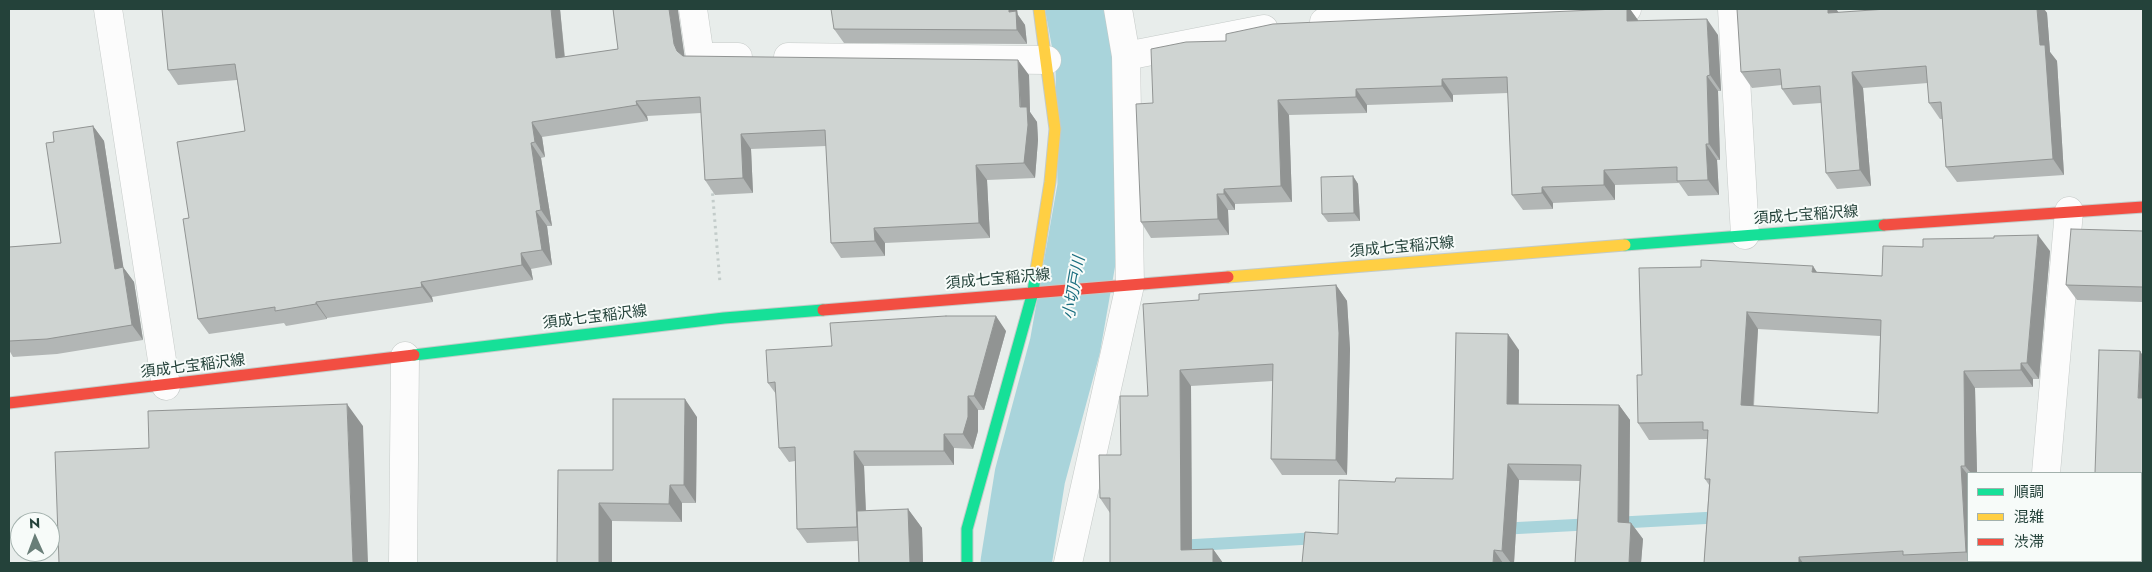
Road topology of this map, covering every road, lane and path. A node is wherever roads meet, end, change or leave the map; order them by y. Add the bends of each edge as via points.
1 (108, 9) edge
2 (693, 9) edge
3 (1039, 9) edge
4 (1118, 9) edge
5 (1627, 9) edge
6 (1732, 9) edge
7 (1421, 13) edge
8 (1126, 56) junction
9 (1047, 60) junction
10 (712, 182) edge
11 (2143, 207) edge
12 (2069, 211) junction
13 (1745, 236) junction
14 (1118, 286) junction
15 (1039, 292) junction
16 (724, 318) junction
17 (405, 356) junction
18 (166, 386) junction
19 (9, 403) edge
20 (2046, 472) edge
21 (402, 563) edge
22 (968, 563) edge
23 (1068, 563) edge

1 - 18 street
2 - 9 street via 700,57
3 - 9 main road
4 - 8 street
5 - 7 street
6 - 13 street
7 - 8 street via 1290,24
8 - 14 street
9 - 15 main road via 1056,129
10 - 16 path
11 - 12 main road, 須成七宝稲沢線
12 - 13 main road, 須成七宝稲沢線
12 - 20 street
13 - 14 main road, 須成七宝稲沢線
14 - 15 main road, 須成七宝稲沢線
14 - 23 street
15 - 16 main road, 須成七宝稲沢線
15 - 22 main road via 968,529
16 - 17 main road, 須成七宝稲沢線
17 - 18 main road, 須成七宝稲沢線
17 - 21 street
18 - 19 main road, 須成七宝稲沢線

